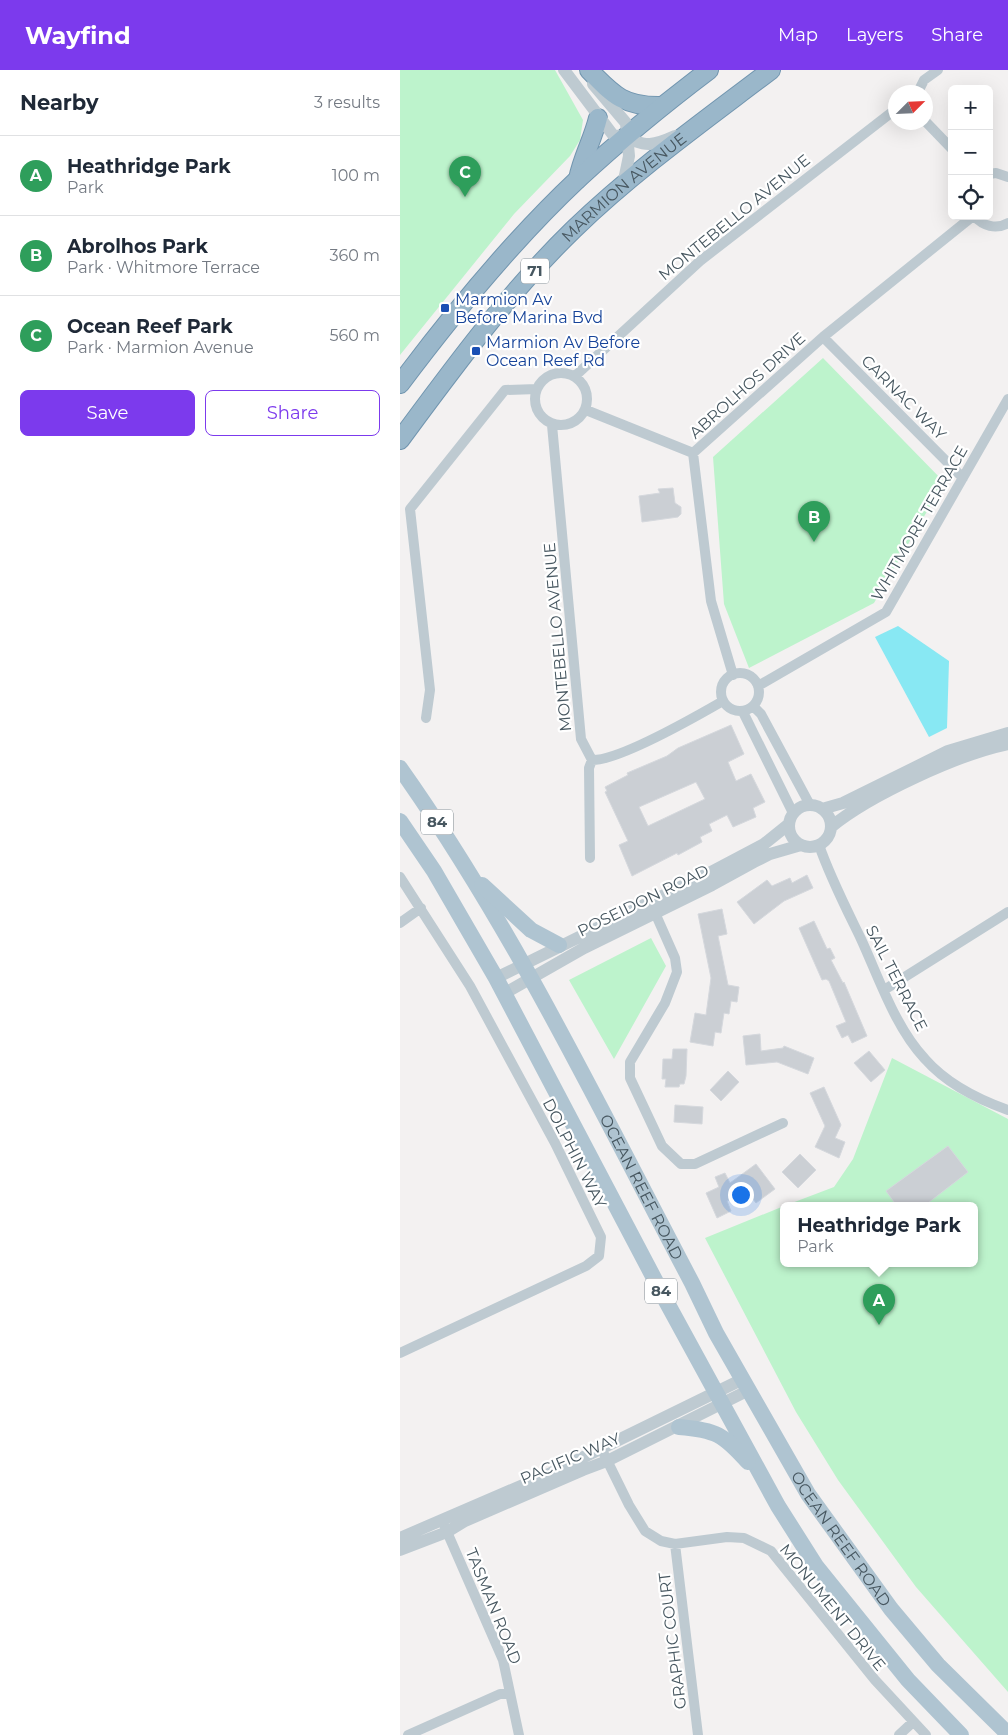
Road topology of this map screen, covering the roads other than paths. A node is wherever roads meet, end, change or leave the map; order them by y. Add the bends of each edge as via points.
1 (564, 70) edge
2 (582, 70) edge
3 (589, 70) edge
4 (710, 70) edge
5 (771, 70) edge
6 (938, 70) edge
7 (922, 85) edge
8 (662, 106) junction
9 (888, 115) edge
10 (598, 118) junction
11 (696, 127) junction
12 (933, 130) edge
13 (626, 137) junction
14 (948, 146) edge
15 (993, 173) edge
16 (1008, 177) edge
17 (578, 179) junction
18 (623, 185) junction
19 (968, 220) edge
20 (979, 220) edge
21 (1008, 223) edge
22 (824, 337) junction
23 (575, 376) junction
24 (400, 384) edge
25 (537, 389) junction
26 (1008, 400) edge
27 (586, 410) junction
28 (552, 424) junction
29 (400, 440) edge
30 (693, 453) junction
31 (963, 478) junction
32 (733, 674) junction
33 (758, 686) junction
34 (723, 700) junction
35 (754, 706) junction
36 (743, 712) junction
37 (426, 718) dead end
38 (1008, 732) edge
39 (1008, 744) edge
40 (592, 760) junction
41 (400, 768) edge
42 (816, 807) junction
43 (791, 818) junction
44 (400, 821) edge
45 (831, 827) junction
46 (800, 845) junction
47 (818, 845) junction
48 (590, 858) dead end
49 (400, 877) edge
50 (472, 877) junction
51 (421, 908) junction
52 (652, 908) junction
53 (1008, 912) edge
54 (400, 923) edge
55 (559, 945) junction
56 (523, 963) junction
57 (496, 978) junction
58 (531, 979) junction
59 (884, 990) junction
60 (505, 993) junction
61 (1008, 1110) edge
62 (782, 1123) dead end
63 (400, 1353) edge
64 (746, 1384) junction
65 (720, 1397) junction
66 (679, 1427) junction
67 (601, 1448) junction
68 (607, 1461) junction
69 (764, 1480) junction
70 (444, 1526) junction
71 (400, 1538) edge
72 (675, 1544) junction
73 (400, 1550) edge
74 (510, 1694) junction
75 (913, 1722) junction
76 (1008, 1734) edge
77 (408, 1735) edge
78 (519, 1735) edge
79 (698, 1735) edge
80 (899, 1735) edge
81 (926, 1735) edge
82 (961, 1735) edge

1 - 10 street
2 - 13 street via 626,123
3 - 8 highway via 628,102
4 - 8 highway, MARMION AVENUE / 71
5 - 11 highway, MARMION AVENUE / 71
6 - 7 street
8 - 13 highway, MARMION AVENUE / 71
9 - 23 street, MONTEBELLO AVENUE via 700,261
10 - 13 street via 613,135
10 - 17 highway
11 - 13 street via 650,145 642,145
11 - 18 highway, MARMION AVENUE / 71
12 - 14 street
13 - 17 highway, MARMION AVENUE / 71
13 - 18 street via 629,156
15 - 16 street
17 - 24 highway, MARMION AVENUE / 71 via 519,239 449,320
18 - 29 highway, MARMION AVENUE / 71 via 573,230 503,306
19 - 22 street, ABROLHOS DRIVE
20 - 21 street via 995,227
22 - 30 street, ABROLHOS DRIVE
22 - 31 street, CARNAC WAY
23 - 25 street via 558,373 549,376
23 - 27 street via 586,390
25 - 28 street via 535,404 538,413
25 - 37 street via 505,390 410,509 430,690
26 - 31 street, WHITMORE TERRACE
27 - 28 street via 573,424
27 - 30 street
28 - 40 street, MONTEBELLO AVENUE via 581,739
30 - 32 street, ABROLHOS DRIVE via 711,601
31 - 33 street, WHITMORE TERRACE via 886,612
32 - 33 street via 748,675
32 - 34 street via 722,685
33 - 35 street via 759,699
34 - 36 street via 730,709
34 - 40 street via 625,751
35 - 36 street
35 - 42 street
36 - 43 street
38 - 42 street via 948,751 842,803
39 - 45 street via 977,752 910,781 857,808
40 - 48 street via 589,768
41 - 50 main road, OCEAN REEF ROAD / 84
42 - 43 street via 803,806
42 - 45 street via 828,817
43 - 46 street via 792,836
43 - 52 street, POSEIDON ROAD via 764,844
44 - 57 main road, OCEAN REEF ROAD / 84 via 434,871
45 - 47 street via 827,838
46 - 47 street
46 - 52 street, POSEIDON ROAD via 770,854
47 - 59 street, SAIL TERRACE
49 - 51 street, DOLPHIN WAY
50 - 55 main road via 532,930
50 - 56 main road, OCEAN REEF ROAD / 84
51 - 54 street
51 - 63 street, DOLPHIN WAY via 470,986 550,1134 601,1238 599,1256 586,1266
52 - 55 street, POSEIDON ROAD
52 - 58 street, POSEIDON ROAD
52 - 62 street via 675,958 677,972 666,1003 630,1062 630,1078 662,1146 681,1164 694,1164
53 - 59 street
55 - 56 street, POSEIDON ROAD
56 - 57 street, POSEIDON ROAD
56 - 58 main road, OCEAN REEF ROAD / 84
57 - 60 main road, OCEAN REEF ROAD / 84
58 - 60 street, POSEIDON ROAD
58 - 64 main road, OCEAN REEF ROAD / 84 via 716,1333
59 - 61 street, SAIL TERRACE via 902,1026 924,1058 939,1073 975,1098
60 - 65 main road, OCEAN REEF ROAD / 84 via 666,1301
64 - 65 street, PACIFIC WAY
64 - 76 main road, OCEAN REEF ROAD / 84 via 808,1494 891,1609 938,1665
65 - 66 street, PACIFIC WAY
65 - 67 street, PACIFIC WAY
65 - 69 main road, OCEAN REEF ROAD / 84
66 - 68 street, PACIFIC WAY
66 - 69 main road via 713,1432 733,1446
67 - 68 street, MONUMENT DRIVE
67 - 70 street, PACIFIC WAY
68 - 70 street, PACIFIC WAY
68 - 72 street, MONUMENT DRIVE via 645,1530 661,1541
69 - 82 main road, OCEAN REEF ROAD / 84 via 816,1566 908,1680
70 - 71 street, PACIFIC WAY
70 - 73 street, PACIFIC WAY
70 - 74 street, TASMAN ROAD via 503,1660
72 - 75 street, MONUMENT DRIVE via 744,1538 771,1551
72 - 79 street, GRAPHIC COURT
74 - 77 street via 500,1694
74 - 78 street, TASMAN ROAD
75 - 80 street
75 - 81 street, MONUMENT DRIVE

